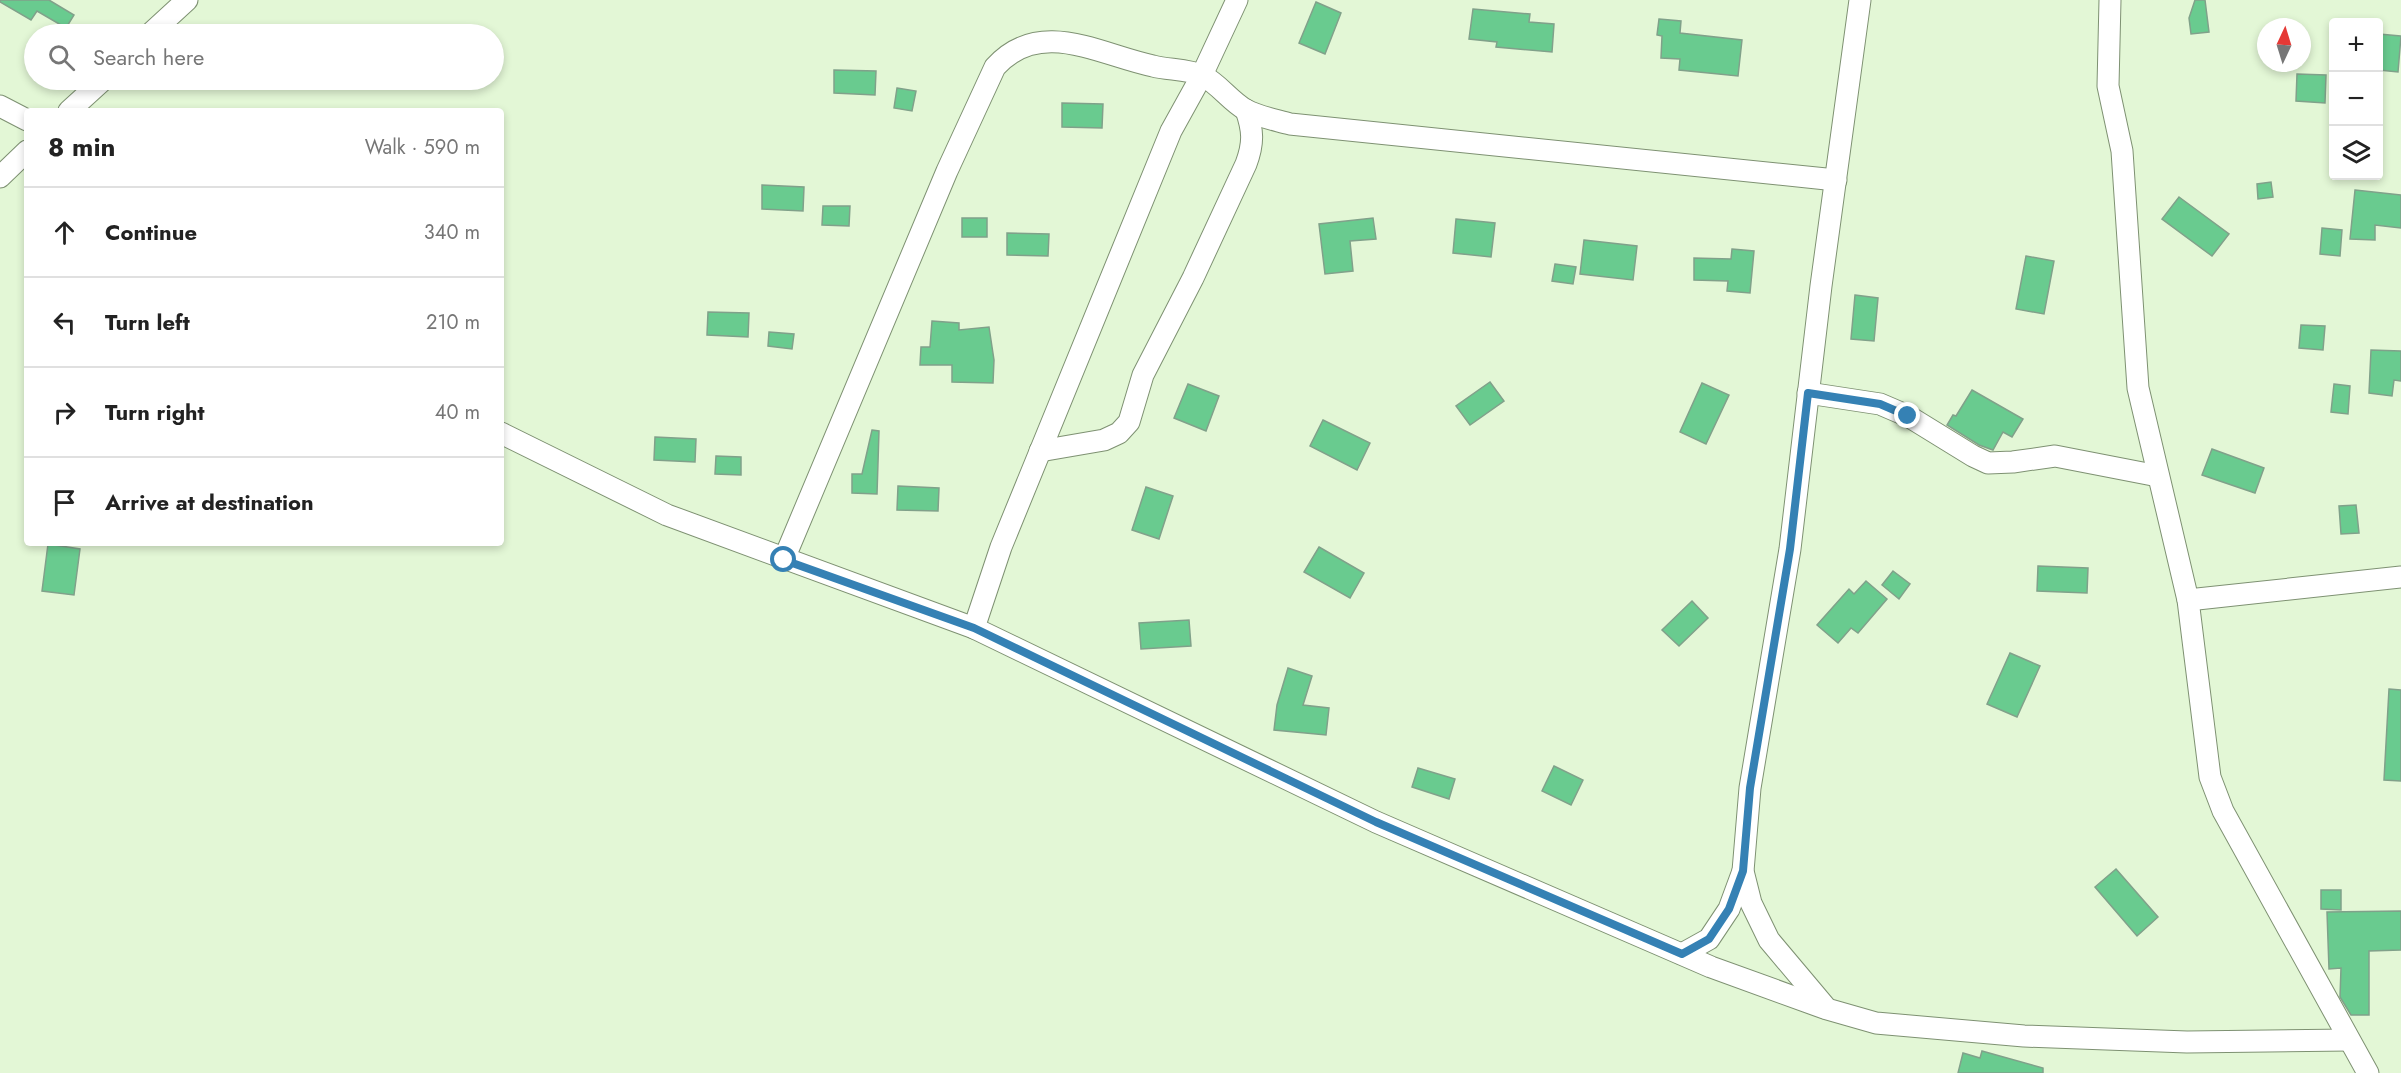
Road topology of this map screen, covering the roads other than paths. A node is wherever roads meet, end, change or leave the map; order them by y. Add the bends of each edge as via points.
1 (187, 0) edge
2 (1237, 0) edge
3 (1860, 0) edge
4 (2110, 0) edge
5 (161, 24) edge
6 (1202, 75) junction
7 (92, 90) edge
8 (0, 106) edge
9 (72, 108) edge
10 (1246, 110) junction
11 (24, 118) edge
12 (1290, 124) junction
13 (1253, 146) junction
14 (24, 154) edge
15 (0, 177) edge
16 (1836, 180) junction
17 (1808, 393) junction
18 (504, 434) edge
19 (1040, 451) junction
20 (2158, 476) junction
21 (784, 560) junction
22 (2401, 576) edge
23 (2188, 600) junction
24 (974, 628) junction
25 (1743, 871) junction
26 (1682, 954) junction
27 (1827, 1009) junction
28 (2349, 1040) junction
29 (2368, 1073) edge

1 - 5 street
2 - 6 street
3 - 16 street
4 - 20 street via 2108,86 2122,151 2138,388
6 - 10 street
6 - 19 street via 1171,131
6 - 21 street via 1047,41 1007,54 994,67
7 - 9 street
8 - 11 street
10 - 12 street
10 - 13 street
12 - 13 street
12 - 16 street
13 - 19 street via 1193,278 1143,375 1129,422 1119,433 1104,440
14 - 15 street
16 - 17 street
17 - 20 street via 1880,404 1988,463 2055,456
17 - 25 street via 1790,549 1750,788
18 - 21 street via 667,515
19 - 24 street via 1001,547
20 - 23 street
21 - 24 street
22 - 23 street
23 - 28 street via 2210,777 2223,811
24 - 26 street via 1376,822
25 - 26 street via 1729,909 1709,939
25 - 27 street via 1751,903 1769,940
26 - 27 street
27 - 28 street via 1876,1023 2024,1036 2187,1042
28 - 29 street

